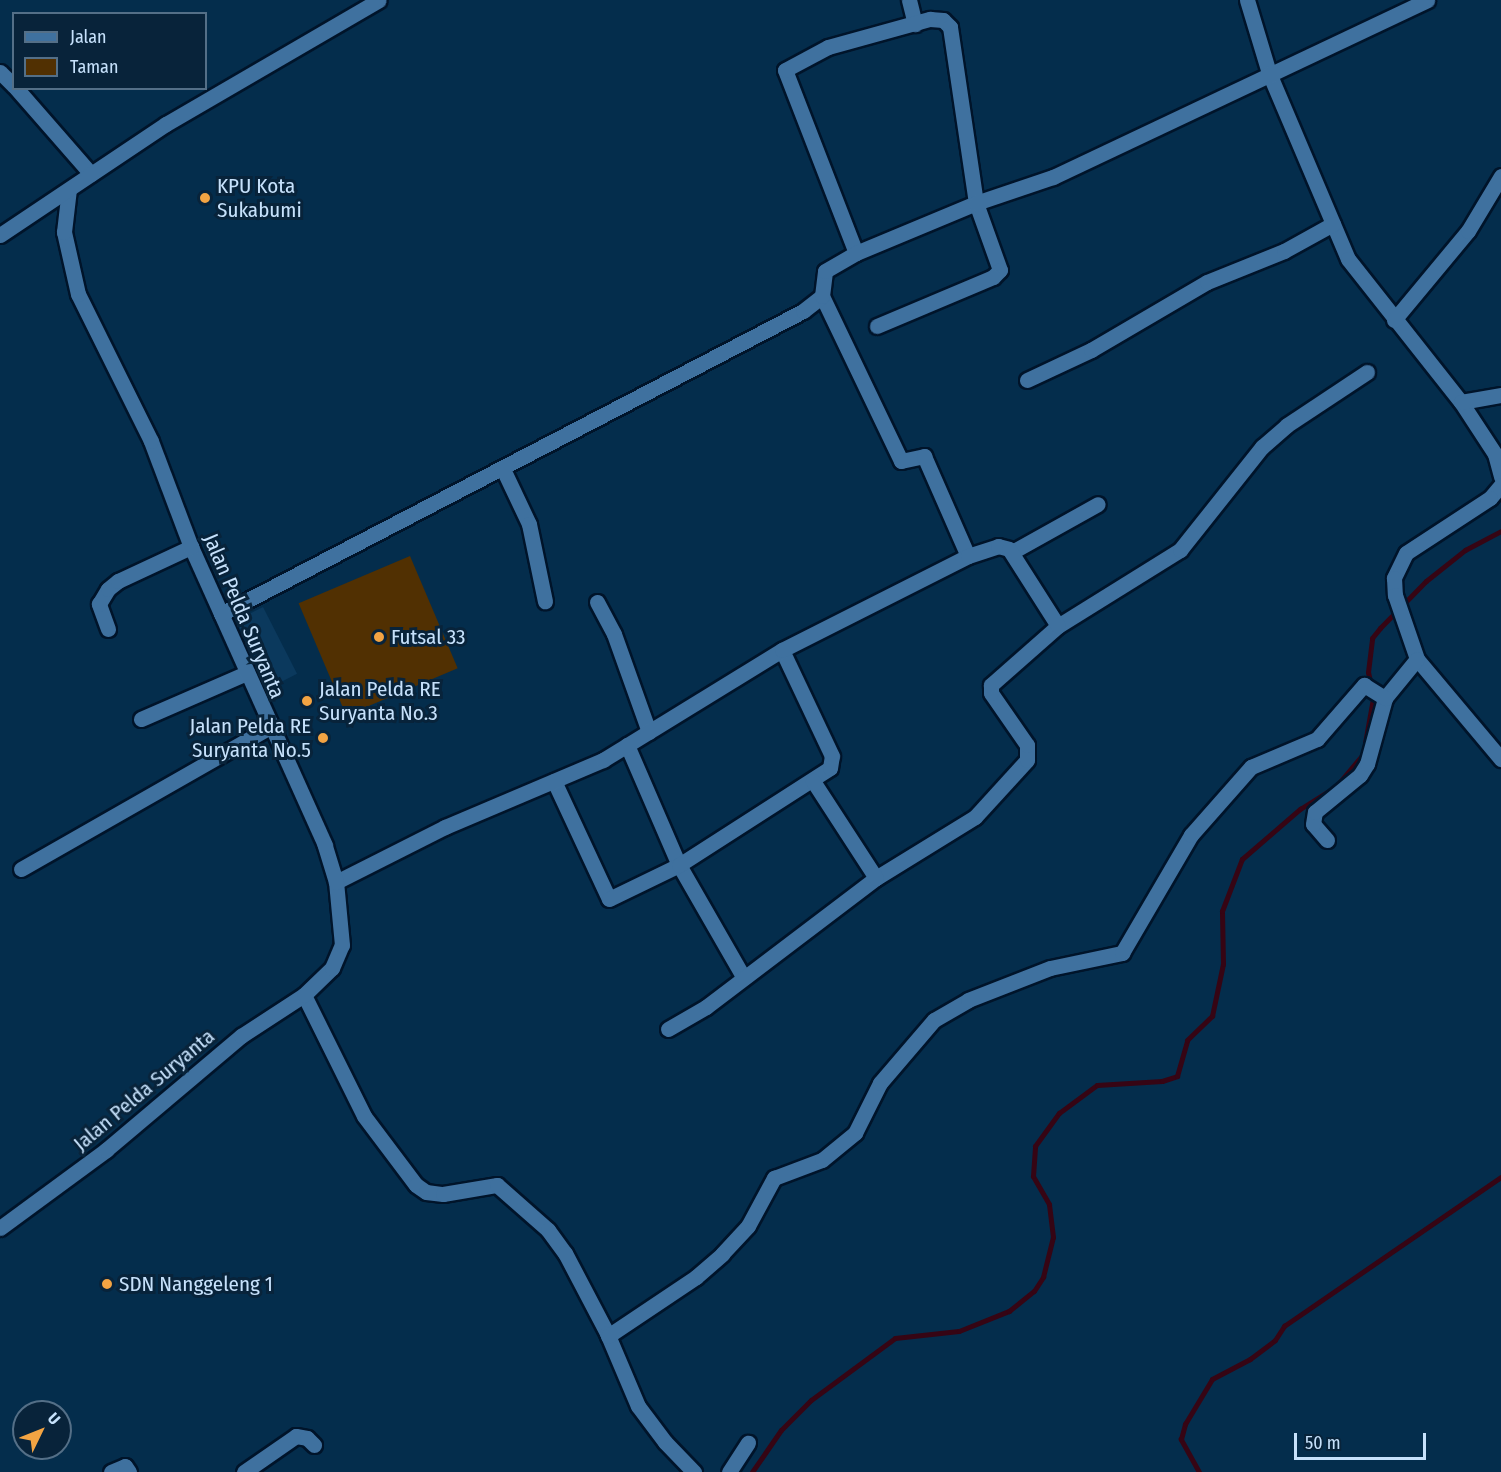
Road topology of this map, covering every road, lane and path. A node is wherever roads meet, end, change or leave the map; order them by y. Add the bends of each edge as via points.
1 (379, 0) edge
2 (909, 0) edge
3 (1247, 0) edge
4 (1427, 0) edge
5 (915, 24) junction
6 (0, 72) edge
7 (1269, 73) junction
8 (12, 84) edge
9 (18, 90) edge
10 (91, 174) junction
11 (1501, 176) edge
12 (69, 189) junction
13 (976, 203) junction
14 (1333, 224) junction
15 (0, 235) edge
16 (856, 253) junction
17 (822, 296) junction
18 (1394, 320) junction
19 (877, 326) dead end
20 (1367, 372) dead end
21 (1028, 380) dead end
22 (1501, 395) edge
23 (1461, 402) junction
24 (503, 469) junction
25 (1501, 477) edge
26 (1501, 484) edge
27 (1098, 504) dead end
28 (191, 547) junction
29 (1012, 552) junction
30 (968, 556) junction
31 (545, 601) dead end
32 (597, 602) dead end
33 (221, 615) junction
34 (1058, 626) junction
35 (108, 629) dead end
36 (782, 650) junction
37 (1417, 659) junction
38 (246, 673) junction
39 (1377, 693) junction
40 (141, 719) dead end
41 (270, 728) junction
42 (649, 732) junction
43 (627, 745) junction
44 (1501, 759) edge
45 (554, 781) junction
46 (813, 781) junction
47 (1328, 840) dead end
48 (679, 865) junction
49 (21, 869) dead end
50 (876, 879) junction
51 (336, 882) junction
52 (744, 978) junction
53 (304, 995) junction
54 (668, 1029) dead end
55 (0, 1228) edge
56 (608, 1336) junction
57 (748, 1443) dead end
58 (314, 1445) dead end
59 (111, 1472) edge
60 (129, 1472) edge
61 (244, 1472) edge
62 (694, 1472) edge
63 (729, 1472) edge

1 - 10 street via 166,124
2 - 5 street
3 - 7 street
4 - 7 street
5 - 13 street via 938,18 950,27
5 - 16 street via 828,47 789,66 784,73
6 - 8 street
7 - 13 street via 1053,177
7 - 14 street
9 - 10 street
10 - 12 street
11 - 18 street via 1468,231
12 - 15 street
12 - 28 street, Jalan Pelda Suryanta via 63,217 72,275 152,441
13 - 16 street
13 - 19 street via 998,259 998,275
14 - 18 street via 1348,259
14 - 21 street via 1284,251 1207,282 1091,350
16 - 17 street via 825,271
17 - 24 street via 803,311
17 - 30 street via 901,461 924,456
18 - 23 street
20 - 34 street via 1287,425 1262,447 1180,550
22 - 23 street
23 - 25 street via 1495,454
24 - 31 street via 529,524
24 - 33 street
26 - 37 street via 1490,498 1407,553 1398,564 1395,595
27 - 29 street
28 - 33 street, Jalan Pelda Suryanta
28 - 35 street via 108,589 99,604
29 - 30 street via 998,546
29 - 34 street
30 - 36 street
32 - 42 street via 614,634
33 - 38 street, Jalan Pelda Suryanta
34 - 50 street via 992,685 991,693 1027,745 1027,760 975,817
36 - 42 street
36 - 46 street via 832,756 830,768
37 - 39 street
37 - 44 street
38 - 40 street
38 - 41 street, Jalan Pelda Suryanta
39 - 47 street via 1367,764 1350,786 1312,818 1316,830
39 - 56 street via 1359,689 1332,727 1317,739 1251,767 1191,835 1150,900 1127,949 1117,955 1050,968 949,1008 880,1083 855,1133 822,1160 774,1178 748,1226 722,1254 696,1277
41 - 49 street
41 - 51 street, Jalan Pelda Suryanta via 300,786
42 - 43 street
43 - 45 street
43 - 48 street
45 - 48 street via 609,899
45 - 51 street via 445,827
46 - 48 street
46 - 50 street
48 - 52 street
50 - 52 street
51 - 53 street, Jalan Pelda Suryanta via 342,924 340,959
52 - 54 street
53 - 55 street, Jalan Pelda Suryanta via 241,1036 98,1156
53 - 56 street via 364,1116 416,1185 434,1194 488,1184 504,1187 548,1230 565,1253
56 - 62 street via 638,1406
57 - 63 street
58 - 61 street via 307,1437 296,1436
59 - 60 street via 125,1466

